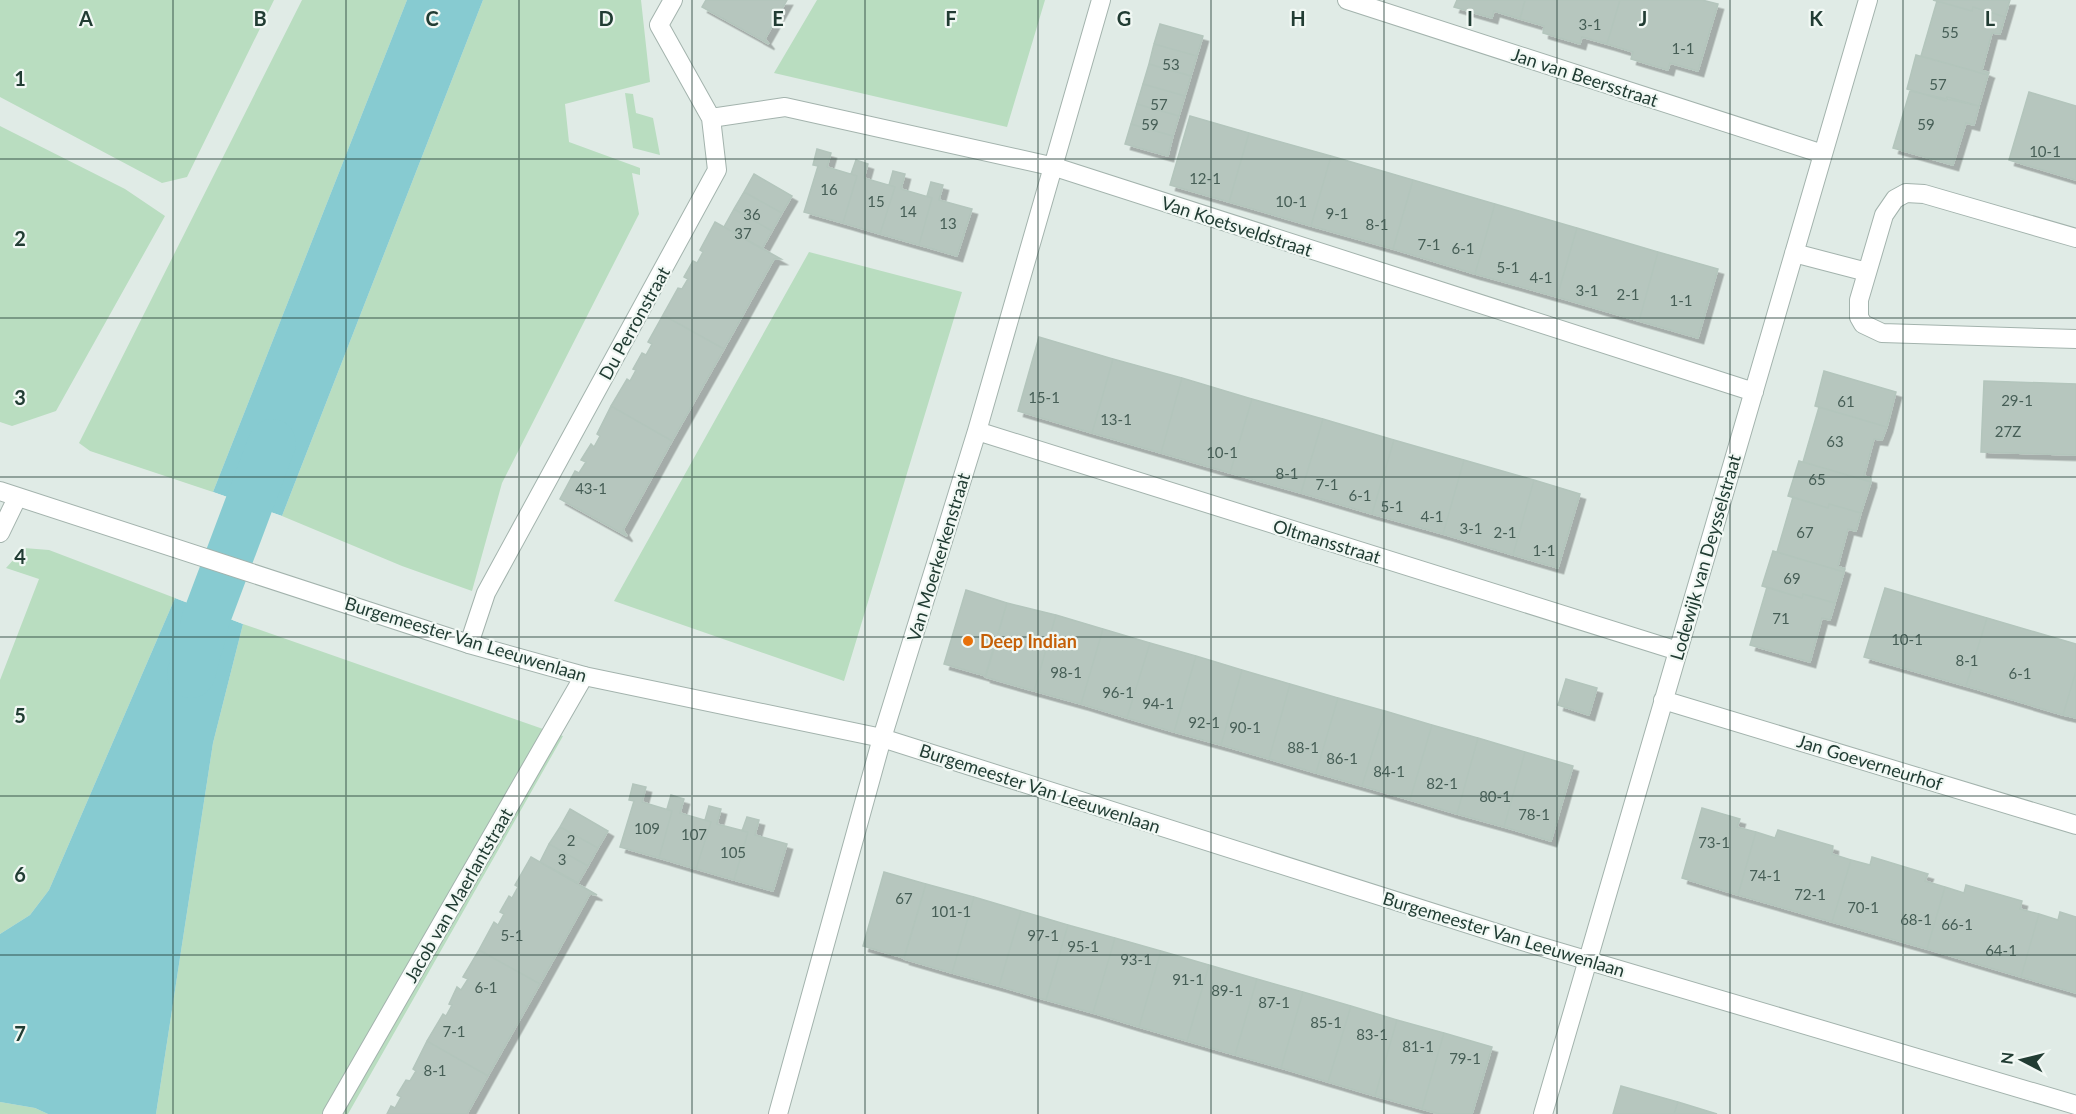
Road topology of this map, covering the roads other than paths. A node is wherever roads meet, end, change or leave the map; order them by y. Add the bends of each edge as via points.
1 (673, 0) edge
2 (1101, 0) edge
3 (1347, 0) edge
4 (1868, 0) edge
5 (711, 118) junction
6 (1823, 154) junction
7 (1055, 167) junction
8 (2076, 238) edge
9 (1794, 253) junction
10 (1867, 272) junction
11 (2076, 339) edge
12 (1754, 392) junction
13 (977, 431) junction
14 (9, 494) edge
15 (0, 533) edge
16 (469, 644) junction
17 (1678, 651) junction
18 (584, 676) junction
19 (1663, 700) junction
20 (882, 738) junction
21 (2076, 825) edge
22 (1587, 961) junction
23 (2076, 1105) edge
24 (332, 1114) edge
25 (778, 1114) edge
26 (1543, 1114) edge

1 - 5 street, Du Perronstraat via 659,25
2 - 7 street, Van Moerkerkenstraat
3 - 6 street, Jan van Beersstraat
4 - 6 street, Lodewijk van Deysselstraat
5 - 7 street, Van Koetsveldstraat via 785,107
5 - 16 street, Du Perronstraat via 717,170 486,593
6 - 9 street, Lodewijk van Deysselstraat
7 - 12 street, Van Koetsveldstraat
7 - 13 street, Van Moerkerkenstraat
8 - 10 street via 1924,194 1906,193 1895,199 1884,215
9 - 10 street
9 - 12 street, Lodewijk van Deysselstraat
10 - 11 street via 1858,308 1863,324 1871,330
12 - 17 street, Lodewijk van Deysselstraat
13 - 17 street, Oltmansstraat
13 - 20 street, Van Moerkerkenstraat
14 - 15 street
14 - 16 street, Burgemeester Van Leeuwenlaan
16 - 18 street, Burgemeester Van Leeuwenlaan
17 - 19 street, Lodewijk van Deysselstraat
18 - 20 street, Burgemeester Van Leeuwenlaan
18 - 24 street, Jacob van Maerlantstraat
19 - 21 street, Jan Goeverneurhof
19 - 22 street, Lodewijk van Deysselstraat
20 - 22 street, Burgemeester Van Leeuwenlaan
20 - 25 street, Van Moerkerkenstraat
22 - 23 street, Burgemeester Van Leeuwenlaan
22 - 26 street, Lodewijk van Deysselstraat

